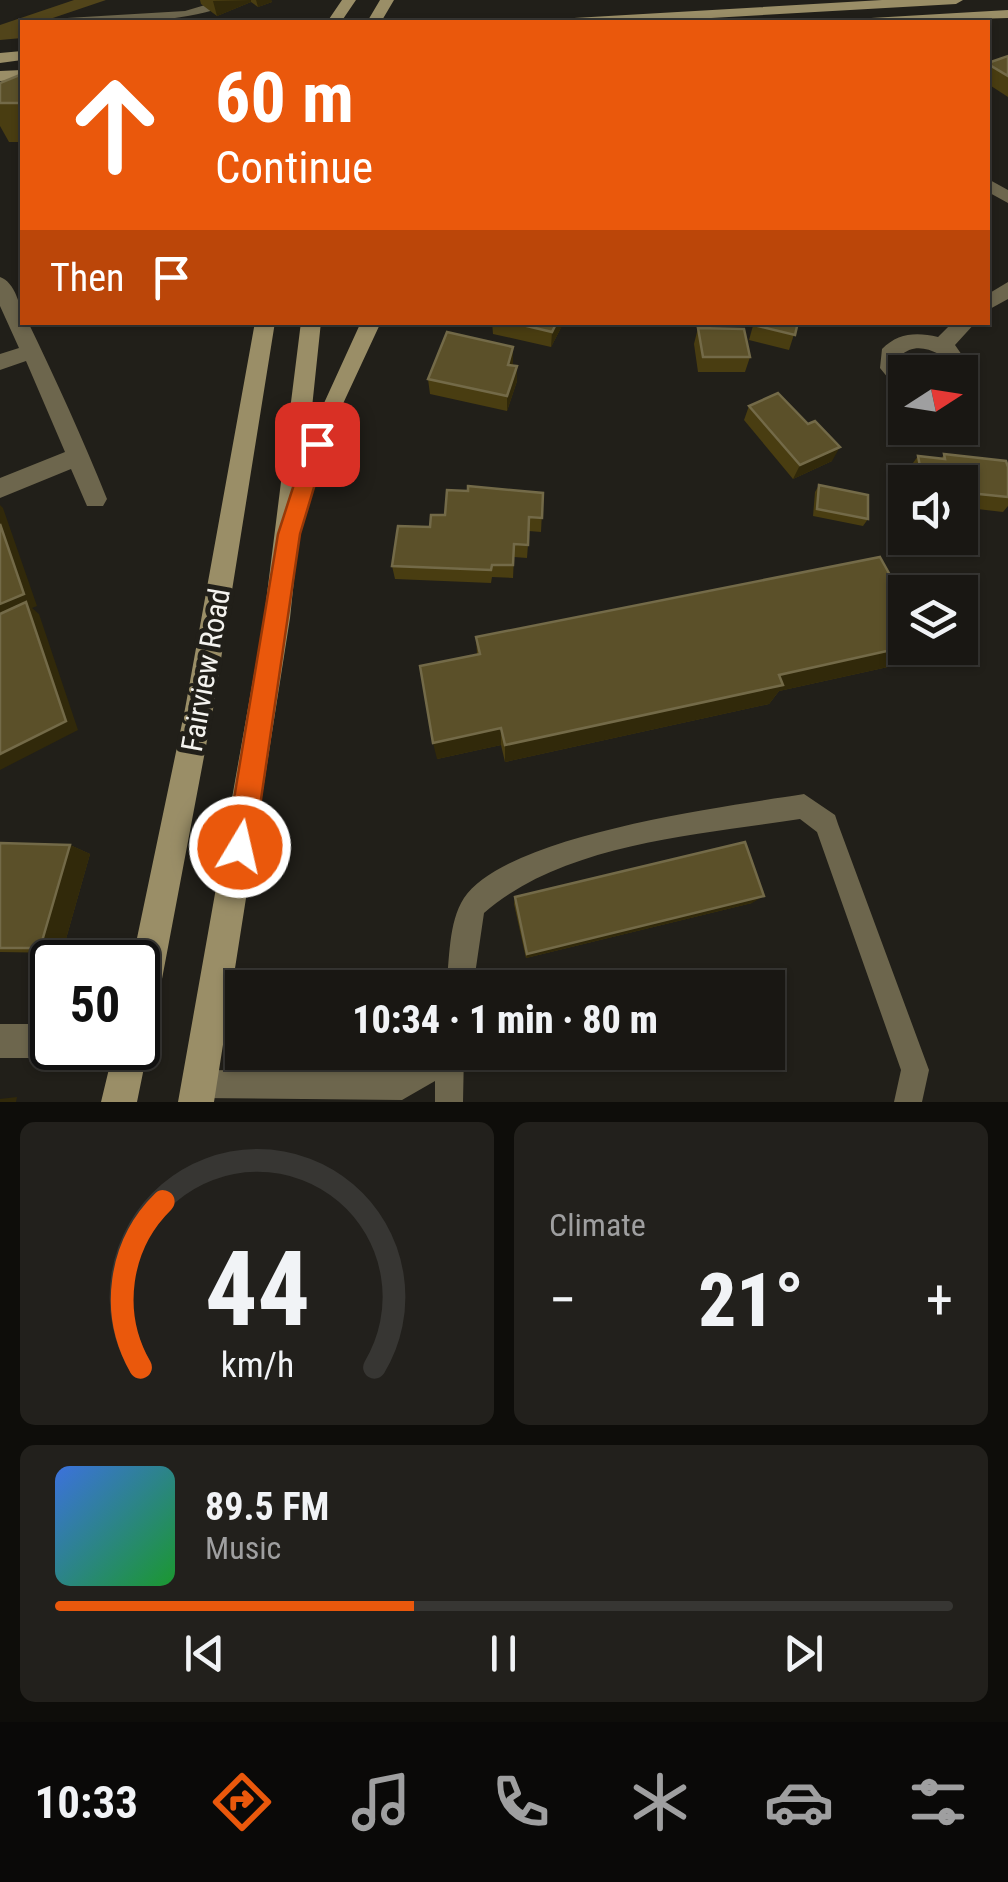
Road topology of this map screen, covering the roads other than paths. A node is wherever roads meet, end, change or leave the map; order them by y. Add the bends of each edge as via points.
1 (234, 0) edge
2 (956, 0) edge
3 (1008, 14) edge
4 (85, 20) edge
5 (609, 20) edge
6 (919, 20) edge
7 (0, 284) edge
8 (264, 325) edge
9 (311, 325) edge
10 (370, 325) edge
11 (963, 325) edge
12 (941, 346) junction
13 (33, 352) junction
14 (891, 355) edge
15 (951, 355) edge
16 (0, 362) edge
17 (79, 456) junction
18 (0, 488) edge
19 (95, 499) dead end
20 (289, 534) junction
21 (153, 940) edge
22 (232, 970) edge
23 (463, 970) edge
24 (225, 1007) edge
25 (0, 1041) edge
26 (30, 1041) edge
27 (126, 1070) edge
28 (426, 1070) edge
29 (449, 1070) edge
30 (198, 1093) edge
31 (119, 1102) edge
32 (449, 1102) edge
33 (908, 1102) edge

1 - 4 lane via 186,14
2 - 5 main road
3 - 6 main road
7 - 13 street
8 - 21 main road, Fairview Road
9 - 20 main road, Fairview Road
10 - 20 main road via 330,408
11 - 12 street
12 - 14 street via 913,340
12 - 15 street
13 - 16 street
13 - 17 street
17 - 18 street
17 - 19 street
20 - 22 main road, Fairview Road
23 - 33 lane via 472,907 505,876 612,841 804,806 826,824 915,1070
24 - 30 main road, Fairview Road
25 - 26 street
27 - 31 main road
28 - 30 lane via 402,1086
29 - 32 lane

